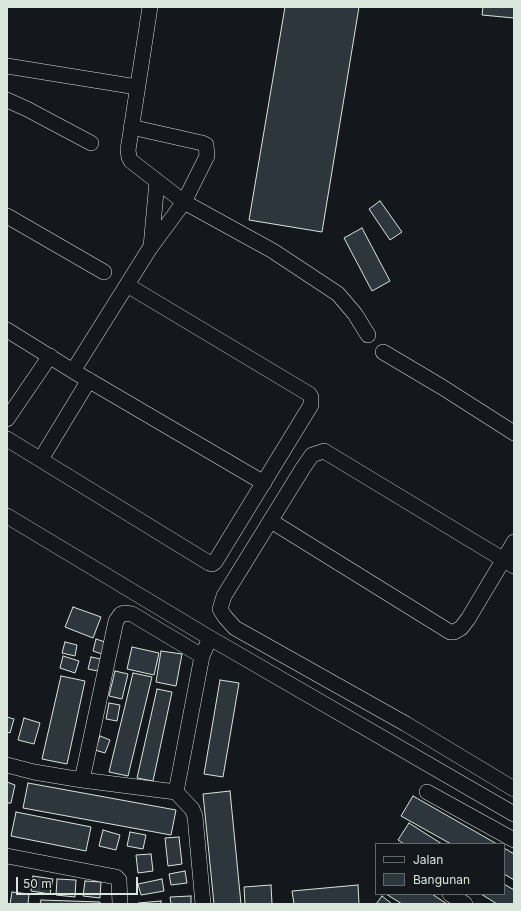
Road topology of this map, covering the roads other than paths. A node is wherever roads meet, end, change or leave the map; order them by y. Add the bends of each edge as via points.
1 (140, 7) edge
2 (150, 7) edge
3 (7, 67) edge
4 (137, 88) junction
5 (7, 100) edge
6 (131, 127) junction
7 (91, 142) dead end
8 (157, 181) junction
9 (184, 202) junction
10 (7, 216) edge
11 (150, 248) junction
12 (104, 272) dead end
13 (127, 285) junction
14 (7, 330) edge
15 (368, 335) dead end
16 (383, 352) dead end
17 (50, 356) junction
18 (72, 371) junction
19 (89, 380) junction
20 (7, 419) edge
21 (514, 433) edge
22 (7, 439) edge
23 (41, 459) junction
24 (264, 483) junction
25 (7, 516) edge
26 (271, 521) junction
27 (514, 542) edge
28 (508, 562) edge
29 (210, 638) junction
30 (202, 656) junction
31 (7, 765) edge
32 (82, 780) junction
33 (514, 789) edge
34 (176, 792) junction
35 (427, 792) dead end
36 (514, 814) edge
37 (514, 840) edge
38 (7, 856) edge
39 (452, 895) edge
40 (120, 904) edge
41 (203, 904) edge
42 (465, 904) edge

1 - 2 street
2 - 4 street
3 - 4 street
4 - 6 street
5 - 7 street
6 - 8 street via 129,157
6 - 9 street via 206,145 207,156
8 - 9 street
8 - 11 street
9 - 11 street
9 - 15 street via 273,251 338,294
10 - 12 street
11 - 13 street
13 - 18 street
13 - 24 street via 309,394 311,405
14 - 17 street
16 - 21 street
17 - 18 street
17 - 20 street
18 - 19 street
19 - 23 street
19 - 24 street
22 - 23 street
23 - 24 street via 211,564 215,562
25 - 29 street
26 - 28 street via 450,632 458,630 468,619
26 - 28 street via 312,455 324,451
26 - 33 street via 224,596 220,609 225,617 235,628 406,724
27 - 28 street
29 - 30 street
29 - 36 street
30 - 32 street via 132,614 121,614 116,621
30 - 34 street
31 - 32 street
32 - 34 street
34 - 41 street via 195,816
35 - 37 street
38 - 40 street via 116,877 119,880
39 - 42 street

